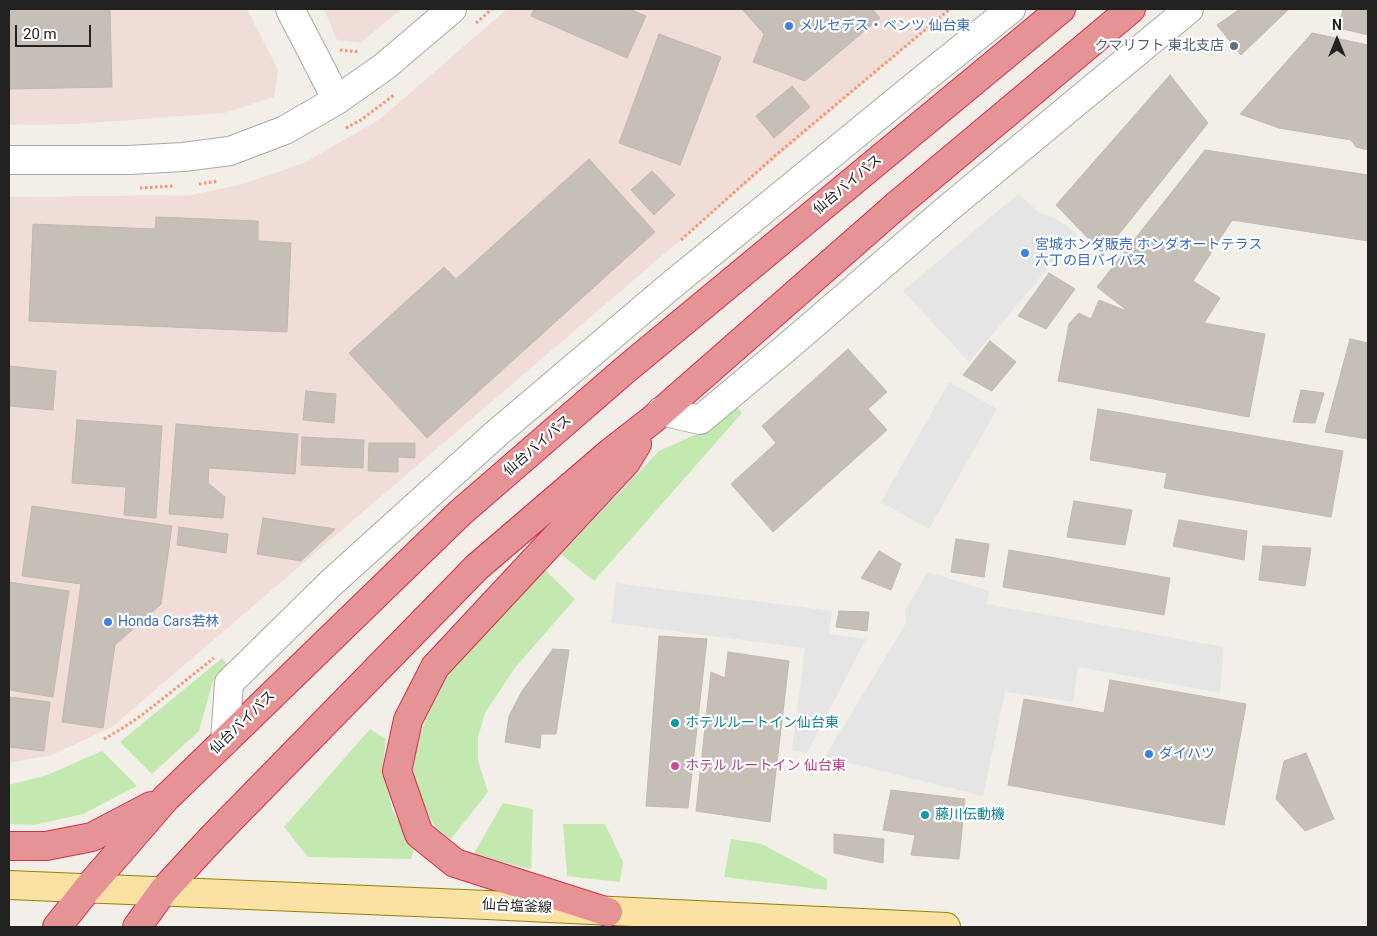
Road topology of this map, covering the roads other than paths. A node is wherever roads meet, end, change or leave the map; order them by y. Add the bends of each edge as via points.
1 (290, 9) edge
2 (452, 9) edge
3 (1011, 9) edge
4 (1061, 9) edge
5 (1131, 9) edge
6 (1189, 9) edge
7 (338, 100) junction
8 (9, 160) edge
9 (657, 416) junction
10 (225, 741) junction
11 (166, 798) junction
12 (9, 846) edge
13 (9, 885) edge
14 (88, 888) junction
15 (164, 891) junction
16 (608, 912) junction
17 (57, 927) edge
18 (136, 927) edge
19 (946, 927) edge

1 - 7 street
2 - 7 street via 385,66
3 - 10 street via 668,288 497,433 331,583 229,682
4 - 10 highway, 仙台バイパス via 625,370 460,513
5 - 9 highway via 897,205
6 - 9 street via 700,420
7 - 8 street via 285,130 230,152 128,160
9 - 15 highway via 478,567
9 - 16 highway via 626,462 435,667 408,720 397,771 419,834 454,863
10 - 11 highway, 仙台バイパス
11 - 12 highway via 92,837 46,846
11 - 14 highway, 仙台バイパス
13 - 14 main road, 仙台塩釜線
14 - 15 main road, 仙台塩釜線
14 - 17 highway, 仙台バイパス
15 - 16 main road, 仙台塩釜線
15 - 18 highway
16 - 19 main road, 仙台塩釜線

